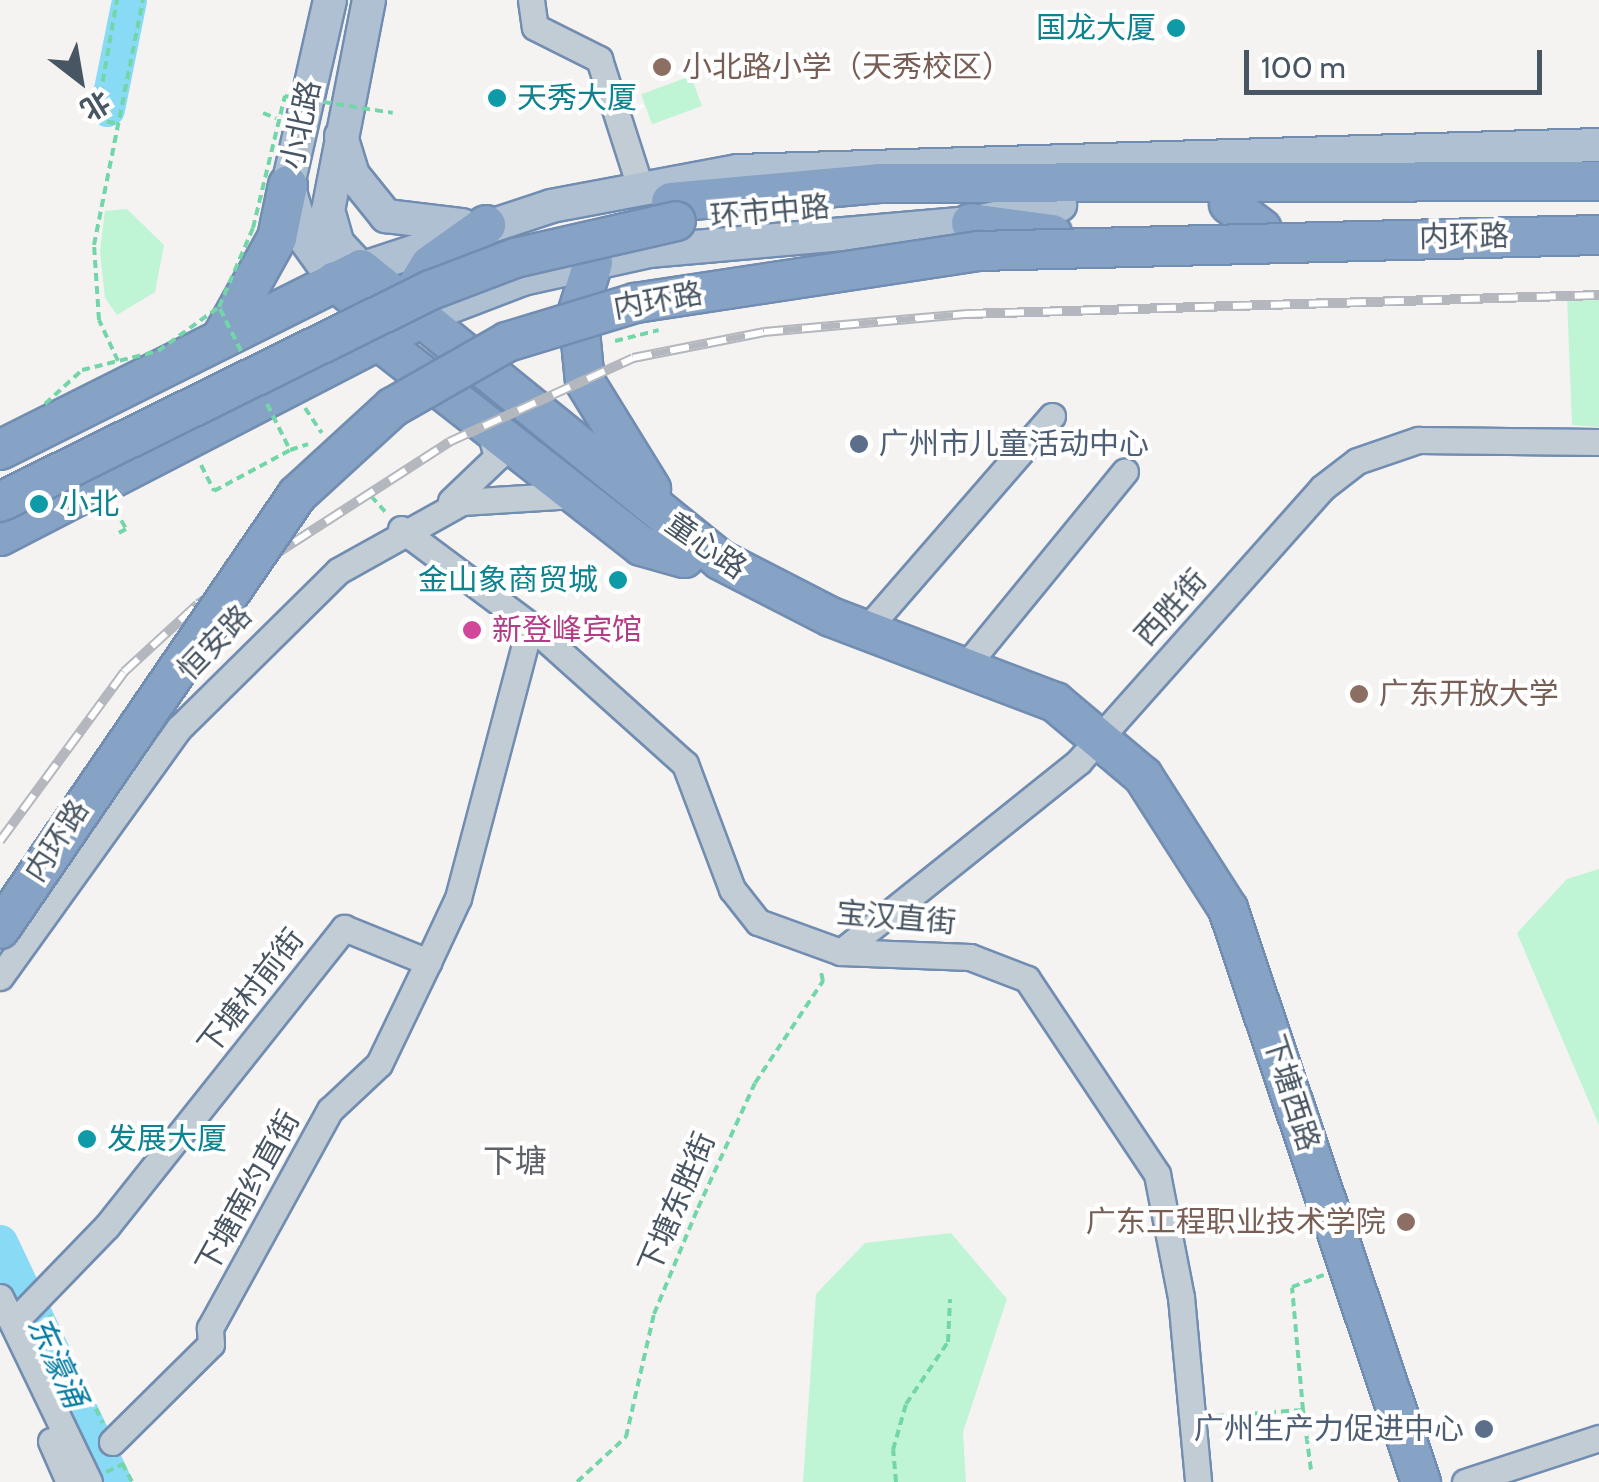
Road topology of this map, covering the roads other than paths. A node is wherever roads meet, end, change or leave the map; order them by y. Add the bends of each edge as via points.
1 (330, 0) edge
2 (369, 0) edge
3 (531, 0) edge
4 (340, 130) junction
5 (1599, 145) edge
6 (1442, 155) junction
7 (1053, 160) junction
8 (1599, 162) edge
9 (1599, 181) edge
10 (970, 182) junction
11 (288, 185) junction
12 (662, 203) junction
13 (1229, 204) junction
14 (1599, 204) edge
15 (1060, 205) junction
16 (551, 206) junction
17 (1599, 216) edge
18 (971, 222) junction
19 (486, 225) junction
20 (1599, 225) edge
21 (1262, 230) junction
22 (1599, 236) edge
23 (577, 266) junction
24 (377, 307) junction
25 (228, 332) junction
26 (1052, 416) dead end
27 (489, 428) junction
28 (1599, 442) edge
29 (0, 450) edge
30 (1125, 472) dead end
31 (0, 478) edge
32 (0, 490) edge
33 (574, 496) junction
34 (0, 502) edge
35 (431, 515) junction
36 (402, 529) junction
37 (0, 536) edge
38 (684, 547) junction
39 (530, 625) junction
40 (865, 631) junction
41 (964, 668) junction
42 (1098, 741) junction
43 (0, 885) edge
44 (0, 929) edge
45 (842, 952) junction
46 (428, 962) junction
47 (0, 977) edge
48 (0, 1297) edge
49 (7, 1328) edge
50 (1599, 1438) edge
51 (112, 1442) road end
52 (69, 1482) edge
53 (89, 1482) edge
54 (1198, 1482) edge
55 (1399, 1482) edge
56 (1421, 1482) edge
57 (1464, 1482) edge

1 - 11 main road, 小北路
2 - 4 main road, 小北路
3 - 12 street via 535,27 600,59
4 - 19 main road via 353,176 386,216
4 - 24 main road, 小北路 via 330,225
5 - 6 main road, 环市中路
6 - 7 main road, 环市中路
6 - 8 street
7 - 10 highway
7 - 12 main road, 环市中路 via 818,164
9 - 10 highway, 环市中路
10 - 12 highway, 环市中路
11 - 24 main road, 小北路 via 304,238
11 - 25 highway via 277,238
12 - 15 highway, 环市中路
12 - 16 main road, 环市中路
12 - 31 highway, 环市中路 via 540,230 393,283
12 - 34 highway, 环市中路, bridge via 431,290
13 - 14 highway, 环市中路
13 - 15 highway, 环市中路
13 - 21 highway
15 - 18 main road, 环市中路
16 - 19 main road, 环市中路
16 - 23 main road via 528,245 537,263
17 - 43 highway, 内环路 via 996,228 664,275 504,317 385,382 273,487
18 - 21 highway via 1014,234
18 - 23 main road, 环市中路 via 736,238
19 - 24 main road, 环市中路
19 - 24 highway
20 - 21 highway
22 - 44 highway, 内环路, bridge via 978,251 635,304 508,342 393,407 297,495
23 - 24 main road, 环市中路
23 - 38 highway via 585,382
24 - 25 highway, 环市中路
24 - 27 highway
24 - 32 highway
24 - 37 highway, 环市中路 via 190,442
24 - 38 highway, 童心路
25 - 29 highway, 环市中路
26 - 40 street
27 - 33 highway
27 - 35 street via 498,446 488,470
28 - 42 street, 西胜街 via 1418,440 1357,461 1322,488
30 - 41 street
33 - 35 street, 恒安路 via 479,500
33 - 38 highway via 641,546
35 - 36 street, 恒安路
36 - 39 street, 宝汉直街
36 - 47 street, 恒安路 via 338,571 212,691
38 - 40 highway, 童心路
38 - 42 highway, 童心路 via 804,628
39 - 45 street, 宝汉直街 via 685,764 732,889 758,922
39 - 46 street via 458,898
40 - 41 highway, 童心路
41 - 42 highway, 童心路 via 1055,702
42 - 45 street, 西胜街
42 - 55 highway, 下塘西路 via 1202,898
42 - 56 highway, 下塘西路 via 1180,825 1228,909
45 - 54 street, 宝汉直街 via 970,957 1027,979 1157,1174 1181,1297
46 - 49 street, 下塘村前街 via 344,928 44,1302
46 - 51 street, 下塘南约直街 via 380,1064 330,1110 210,1328 211,1344
48 - 49 street
49 - 52 street
49 - 53 street
50 - 57 street

